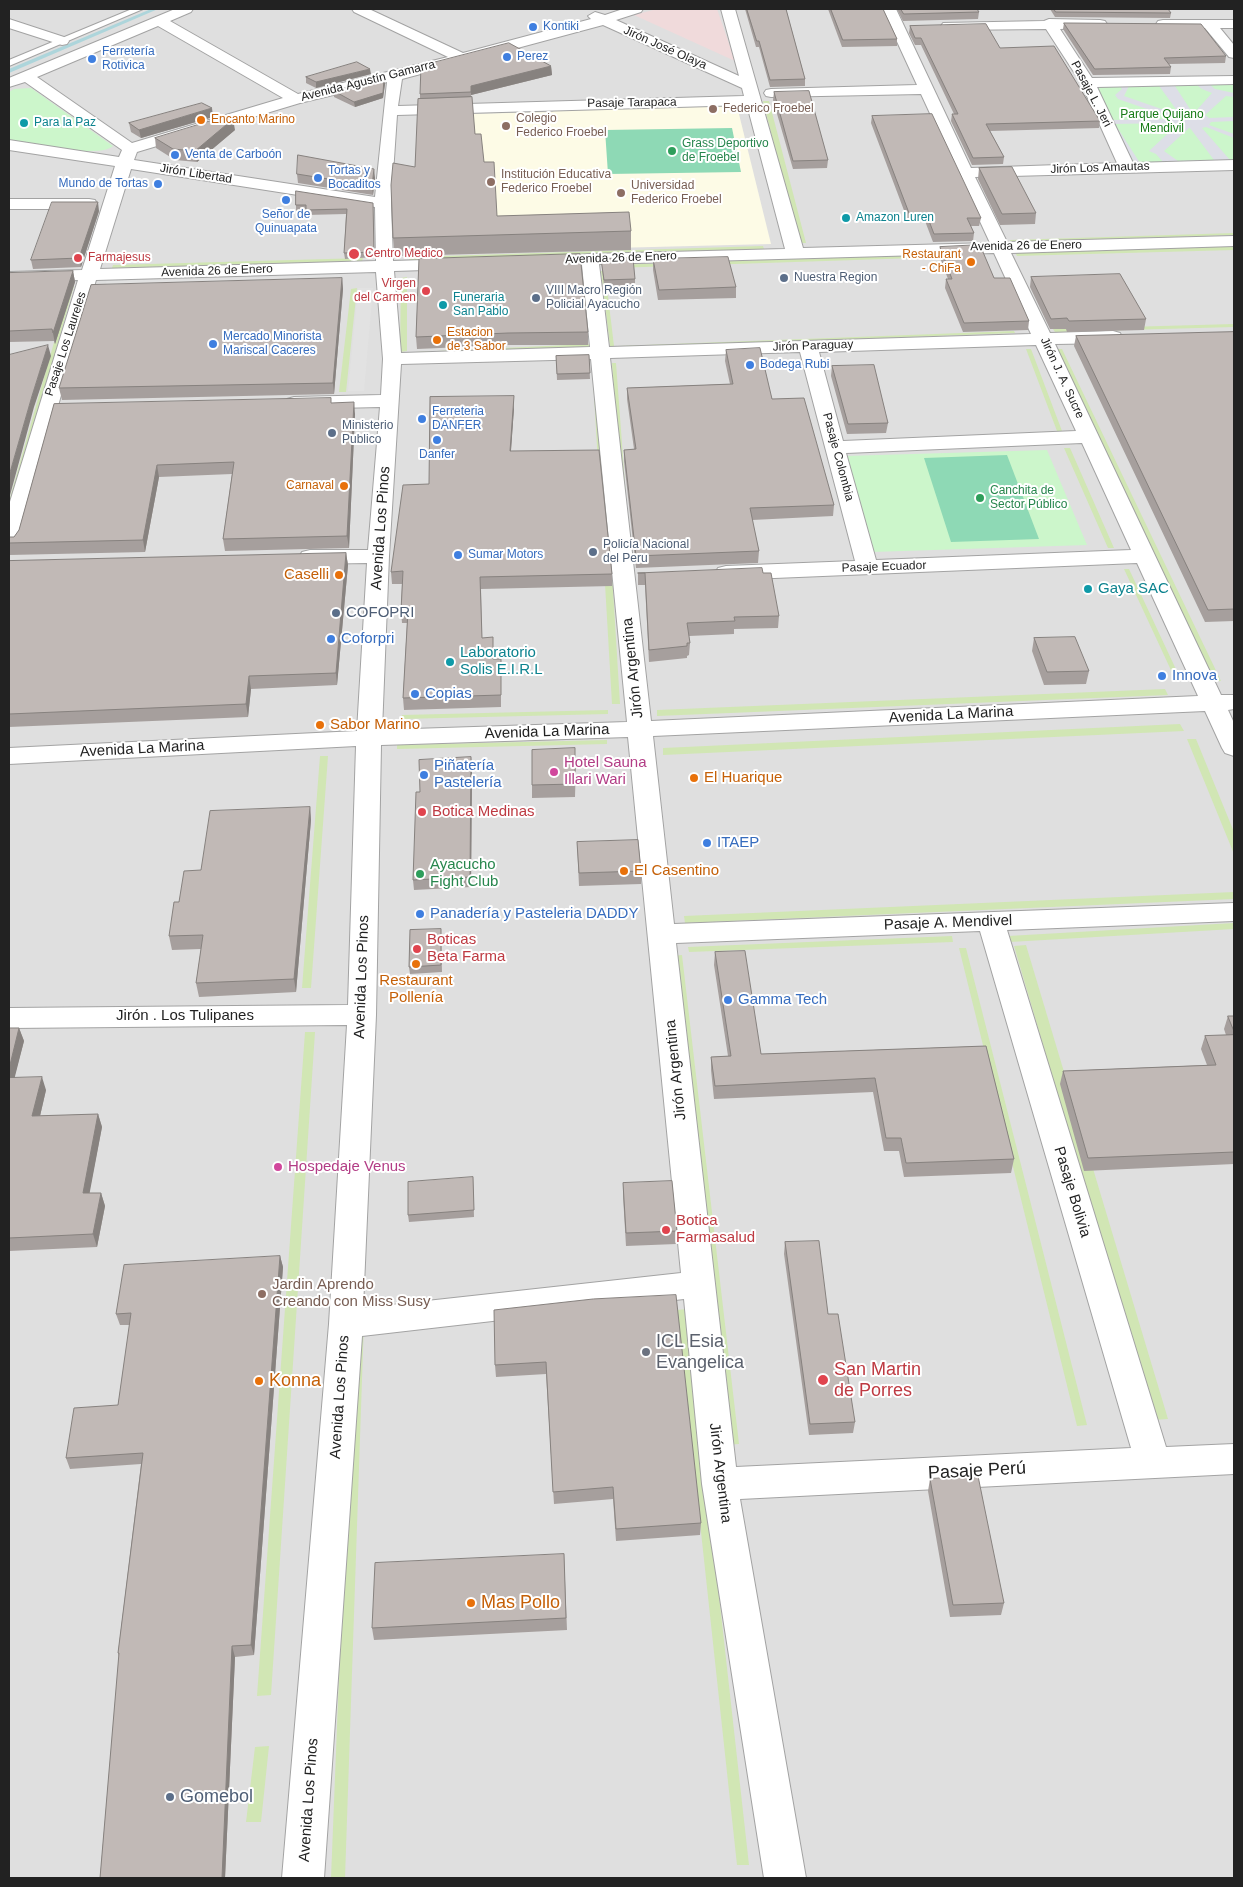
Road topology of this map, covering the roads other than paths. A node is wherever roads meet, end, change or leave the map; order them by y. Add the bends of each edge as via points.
1 (139, 9) edge
2 (186, 9) edge
3 (359, 9) edge
4 (579, 9) edge
5 (636, 9) edge
6 (728, 9) edge
7 (889, 9) edge
8 (158, 20) junction
9 (604, 20) junction
10 (9, 22) edge
11 (1049, 23) junction
12 (1116, 24) edge
13 (1154, 24) edge
14 (1234, 24) edge
15 (1210, 25) junction
16 (917, 26) edge
17 (936, 26) edge
18 (898, 27) junction
19 (62, 41) junction
20 (1234, 54) edge
21 (459, 57) junction
22 (9, 64) edge
23 (26, 76) junction
24 (395, 76) junction
25 (1234, 80) edge
26 (9, 83) edge
27 (1088, 83) junction
28 (927, 89) junction
29 (752, 93) junction
30 (296, 99) junction
31 (390, 111) junction
32 (9, 145) edge
33 (127, 156) junction
34 (1234, 165) edge
35 (1127, 168) junction
36 (965, 172) junction
37 (384, 203) junction
38 (9, 204) edge
39 (113, 204) junction
40 (1234, 242) edge
41 (1000, 247) junction
42 (795, 252) junction
43 (590, 259) junction
44 (551, 260) edge
45 (473, 263) edge
46 (385, 265) junction
47 (89, 275) junction
48 (9, 277) edge
49 (1129, 337) edge
50 (1044, 339) junction
51 (808, 347) junction
52 (600, 353) junction
53 (392, 359) junction
54 (390, 401) junction
55 (272, 403) edge
56 (66, 407) edge
57 (46, 408) junction
58 (1089, 437) junction
59 (835, 447) junction
60 (9, 542) edge
61 (378, 556) junction
62 (1144, 556) junction
63 (288, 558) edge
64 (867, 567) junction
65 (702, 574) edge
66 (1224, 702) edge
67 (640, 729) junction
68 (369, 738) junction
69 (1234, 748) edge
70 (9, 756) edge
71 (1234, 912) edge
72 (991, 921) junction
73 (662, 934) junction
74 (362, 1015) junction
75 (9, 1018) edge
76 (699, 1284) junction
77 (346, 1324) junction
78 (1234, 1459) edge
79 (1153, 1463) junction
80 (720, 1484) junction
81 (303, 1878) edge
82 (785, 1878) edge

1 - 19 lane
2 - 8 street
3 - 21 street
4 - 9 street, Jirón José Olaya
5 - 9 street, Avenida Agustín Gamarra
6 - 29 street
7 - 18 street, Jirón J. A. Sucre
8 - 23 street
8 - 30 street
9 - 21 street, Avenida Agustín Gamarra
9 - 29 street, Jirón José Olaya
10 - 19 street
11 - 12 street
11 - 17 street
11 - 27 street, Pasaje L. Jeri
13 - 15 street
14 - 15 street
15 - 20 street
16 - 18 street
18 - 28 street, Jirón J. A. Sucre
19 - 22 lane
21 - 24 street, Avenida Agustín Gamarra
23 - 26 street
23 - 33 street
24 - 30 street, Avenida Agustín Gamarra
24 - 31 street, Avenida Los Pinos
25 - 27 street
27 - 35 street, Pasaje L. Jeri
28 - 29 street, Pasaje Tarapaca
28 - 36 street, Jirón J. A. Sucre
29 - 31 street, Pasaje Tarapaca
29 - 42 street
30 - 33 street, Avenida Agustín Gamarra
31 - 37 street, Avenida Los Pinos
32 - 33 street, Jirón Libertad
33 - 37 street, Jirón Libertad
33 - 39 street, Pasaje Los Laureles
34 - 35 street, Jirón Los Amautas
35 - 36 street, Jirón Los Amautas
36 - 41 street, Jirón J. A. Sucre
37 - 46 street, Avenida Los Pinos
38 - 39 street
39 - 47 street, Pasaje Los Laureles
40 - 41 street, Avenida 26 de Enero
41 - 42 street, Avenida 26 de Enero
41 - 50 street, Jirón J. A. Sucre
42 - 43 street, Avenida 26 de Enero
43 - 44 street, Avenida 26 de Enero
43 - 52 street, Jirón Argentina
45 - 46 street, Avenida 26 de Enero
46 - 47 street, Avenida 26 de Enero
46 - 53 street, Avenida Los Pinos
47 - 48 street, Avenida 26 de Enero
47 - 57 street, Pasaje Los Laureles
49 - 50 street, Jirón Paraguay
50 - 51 street, Jirón Paraguay
50 - 58 street, Jirón J. A. Sucre
51 - 52 street, Jirón Paraguay
51 - 59 street, Pasaje Colombia
52 - 53 street, Jirón Paraguay
52 - 67 street, Jirón Argentina via 633,577
53 - 54 street, Avenida Los Pinos
54 - 55 street
54 - 61 street, Avenida Los Pinos
56 - 57 street
57 - 60 street, Pasaje Los Laureles
58 - 59 street
58 - 62 street, Jirón J. A. Sucre
59 - 64 street, Pasaje Colombia
61 - 63 street
61 - 68 street, Avenida Los Pinos
62 - 64 street, Pasaje Ecuador
62 - 66 street, Jirón J. A. Sucre
64 - 65 street, Pasaje Ecuador
66 - 67 street, Avenida La Marina
66 - 69 street, Jirón J. A. Sucre
67 - 68 street, Avenida La Marina
67 - 73 street, Jirón Argentina
68 - 70 street, Avenida La Marina
68 - 74 street, Avenida Los Pinos
71 - 72 street, Pasaje A. Mendivel
72 - 73 street, Pasaje A. Mendivel
72 - 79 street, Pasaje Bolivia
73 - 76 street, Jirón Argentina
74 - 75 street, Jirón . Los Tulipanes
74 - 77 street, Avenida Los Pinos
76 - 77 street
76 - 80 street, Jirón Argentina
77 - 81 street, Avenida Los Pinos
78 - 79 street, Pasaje Perú
79 - 80 street, Pasaje Perú
80 - 82 street, Jirón Argentina

